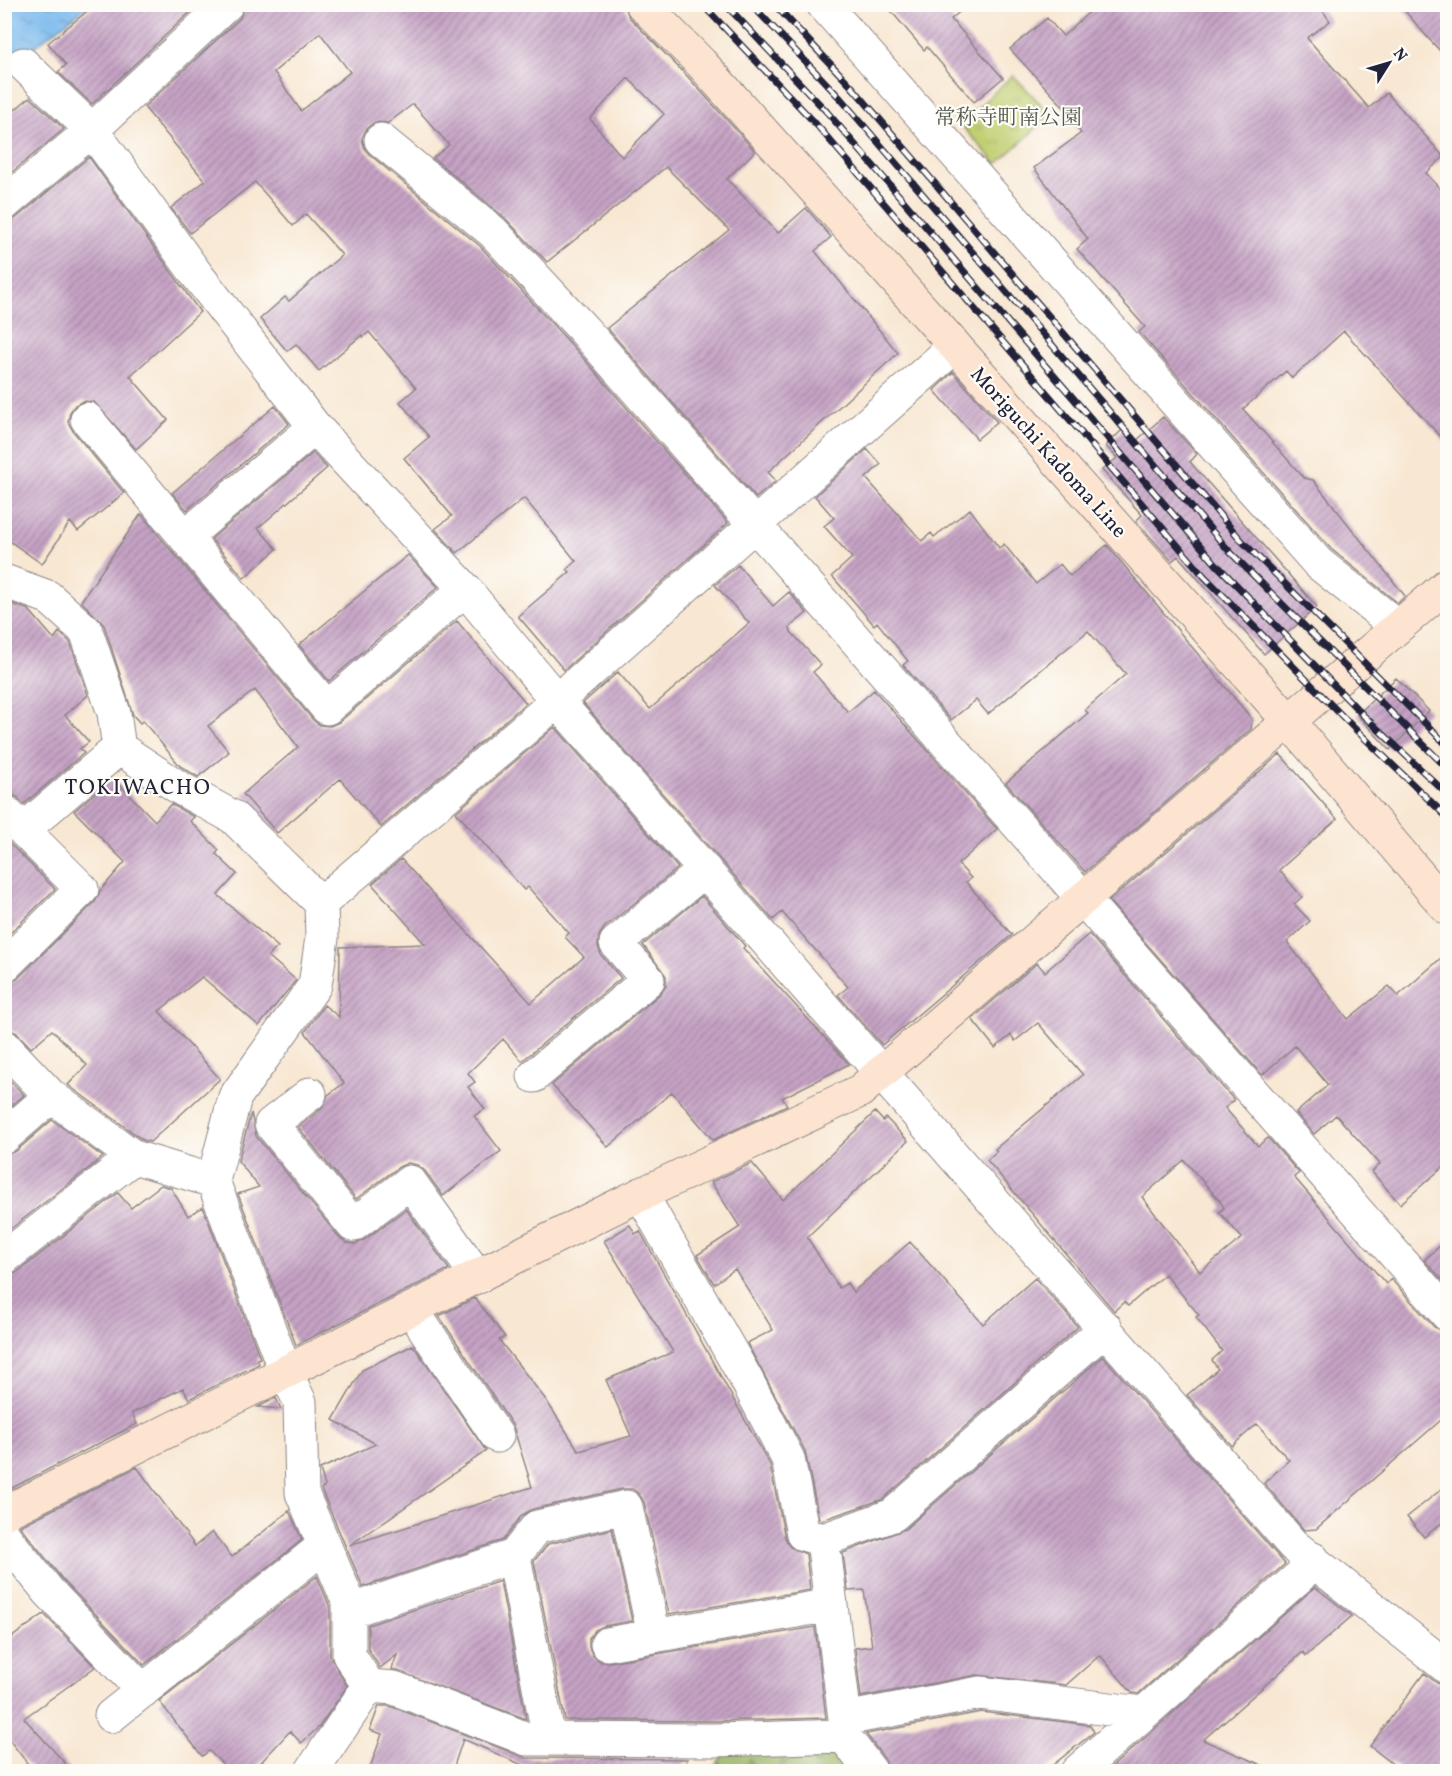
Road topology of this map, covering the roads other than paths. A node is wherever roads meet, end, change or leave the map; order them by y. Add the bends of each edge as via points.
1 (226, 4) edge
2 (642, 4) edge
3 (823, 4) edge
4 (23, 64) dead end
5 (92, 129) junction
6 (381, 140) dead end
7 (4, 204) edge
8 (955, 346) junction
9 (87, 419) dead end
10 (315, 427) junction
11 (755, 526) junction
12 (185, 537) junction
13 (4, 580) edge
14 (1448, 584) edge
15 (465, 588) junction
16 (1397, 626) junction
17 (557, 701) junction
18 (1288, 720) junction
19 (119, 748) junction
20 (14, 821) edge
21 (705, 870) junction
22 (1081, 898) junction
23 (321, 903) junction
24 (1448, 909) edge
25 (4, 966) edge
26 (4, 1046) edge
27 (884, 1072) junction
28 (534, 1076) dead end
29 (310, 1094) dead end
30 (51, 1096) junction
31 (4, 1137) edge
32 (134, 1157) junction
33 (213, 1181) junction
34 (641, 1194) junction
35 (4, 1258) edge
36 (478, 1277) junction
37 (412, 1310) junction
38 (1448, 1315) edge
39 (1106, 1328) junction
40 (286, 1373) junction
41 (497, 1436) dead end
42 (4, 1513) edge
43 (4, 1536) edge
44 (823, 1540) junction
45 (324, 1546) junction
46 (514, 1556) junction
47 (1312, 1559) junction
48 (831, 1605) junction
49 (350, 1611) junction
50 (654, 1635) junction
51 (607, 1644) dead end
52 (1448, 1668) edge
53 (369, 1686) junction
54 (143, 1690) junction
55 (1142, 1713) junction
56 (111, 1716) dead end
57 (844, 1727) junction
58 (549, 1739) junction
59 (311, 1772) edge
60 (871, 1772) edge
61 (1077, 1772) edge

1 - 5 street
2 - 8 street, Moriguchi Kadoma Line via 701,63
3 - 16 street via 1318,563
4 - 5 street
5 - 7 street
5 - 10 street
6 - 11 street via 493,232
8 - 11 street
8 - 18 street, Moriguchi Kadoma Line
9 - 12 street
10 - 12 street
10 - 15 street
11 - 17 street
11 - 22 street
12 - 15 street via 327,708
13 - 19 street via 48,597 86,631 114,713
14 - 16 street
15 - 17 street
16 - 18 street
17 - 21 street
17 - 23 street
18 - 22 street
18 - 24 street, Moriguchi Kadoma Line
19 - 20 street
19 - 23 street via 177,788 233,817
20 - 25 street via 82,889
21 - 27 street
21 - 28 street via 616,943 648,980
22 - 27 street
22 - 38 street
23 - 33 street via 322,938 315,985 235,1097
26 - 30 street
27 - 34 street via 860,1091
27 - 39 street
29 - 36 street via 271,1124 353,1225 410,1182
30 - 31 street
30 - 32 street
32 - 33 street
32 - 35 street
33 - 40 street
34 - 36 street
34 - 44 street via 788,1459 803,1534
36 - 37 street
37 - 40 street
37 - 41 street
39 - 44 street via 893,1515
39 - 47 street via 1293,1545
40 - 42 street
40 - 45 street via 300,1402 302,1493
43 - 54 street via 49,1592
44 - 48 street
45 - 49 street
45 - 54 street
46 - 49 street
46 - 50 street via 537,1527 626,1507
46 - 58 street
47 - 52 street
47 - 55 street via 1300,1576
48 - 50 street
48 - 57 street
49 - 53 street via 349,1655
50 - 51 street
53 - 58 street via 394,1688 527,1739
53 - 59 street
54 - 56 street
55 - 57 street via 980,1693
55 - 61 street
57 - 58 street via 715,1740
57 - 60 street

